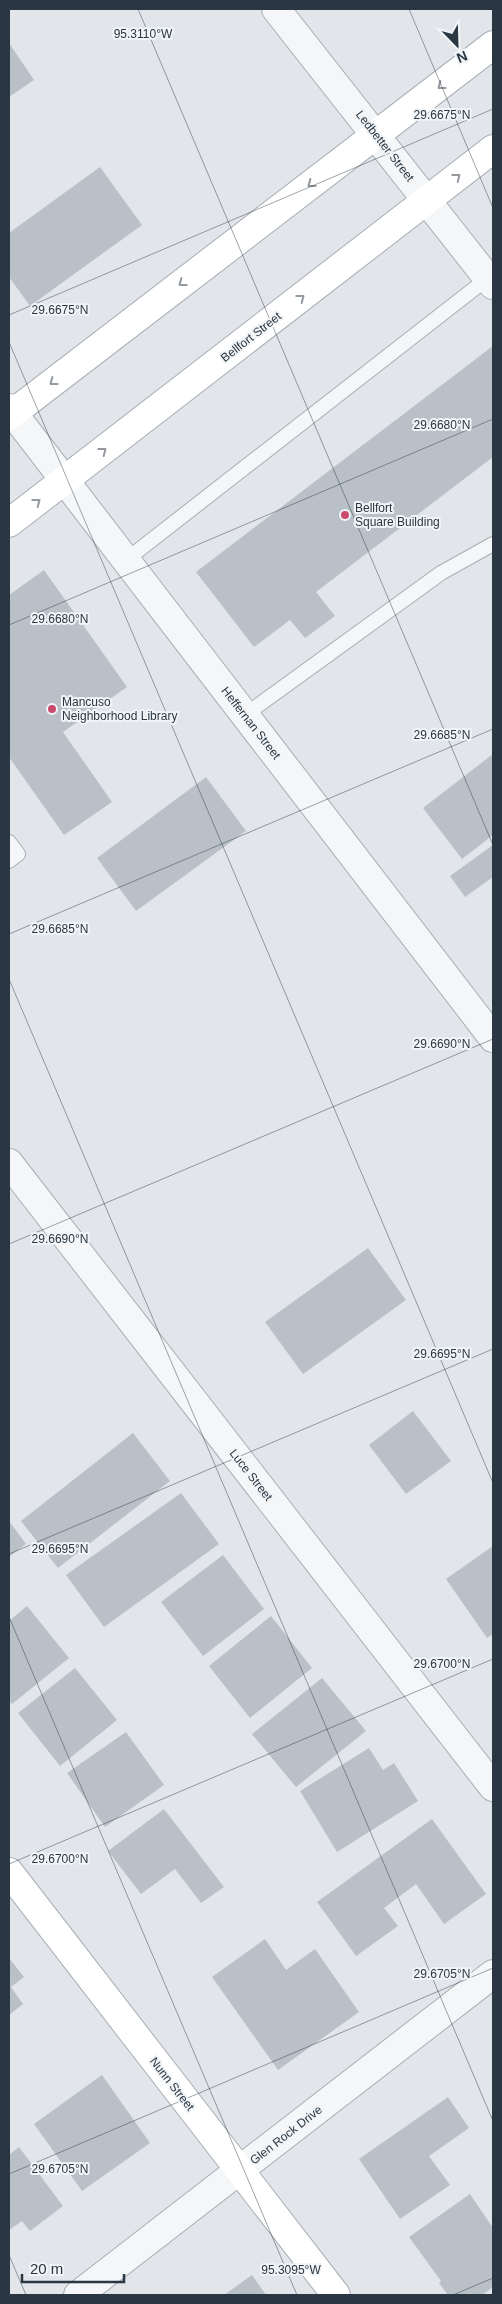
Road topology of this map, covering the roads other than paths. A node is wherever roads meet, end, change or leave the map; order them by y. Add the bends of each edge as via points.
1 (276, 9) edge
2 (493, 45) edge
3 (376, 134) junction
4 (493, 149) edge
5 (428, 200) junction
6 (491, 281) edge
7 (10, 413) edge
8 (64, 481) junction
9 (9, 523) edge
10 (493, 544) edge
11 (126, 560) junction
12 (245, 715) junction
13 (9, 842) edge
14 (9, 861) edge
15 (493, 1038) edge
16 (9, 1163) edge
17 (493, 1787) edge
18 (9, 1872) edge
19 (493, 1974) edge
20 (240, 2171) junction
21 (78, 2295) edge
22 (336, 2295) edge

1 - 3 street, Ledbetter Street
2 -> 3 main road
3 - 5 street, Ledbetter Street
3 -> 7 main road
5 -> 4 main road, Bellfort Street
5 - 6 street, Ledbetter Street
8 -> 5 main road, Bellfort Street
6 - 11 lane
7 - 8 street, Heffernan Street
9 -> 8 main road, Bellfort Street
8 - 11 street, Heffernan Street
10 - 12 lane via 441,573
11 - 12 street, Heffernan Street
12 - 15 street, Heffernan Street
13 - 14 lane via 18,854
16 - 17 street, Luce Street
18 - 20 main road, Nunn Street
19 - 20 street, Glen Rock Drive
20 - 21 street, Glen Rock Drive
20 - 22 main road, Nunn Street

